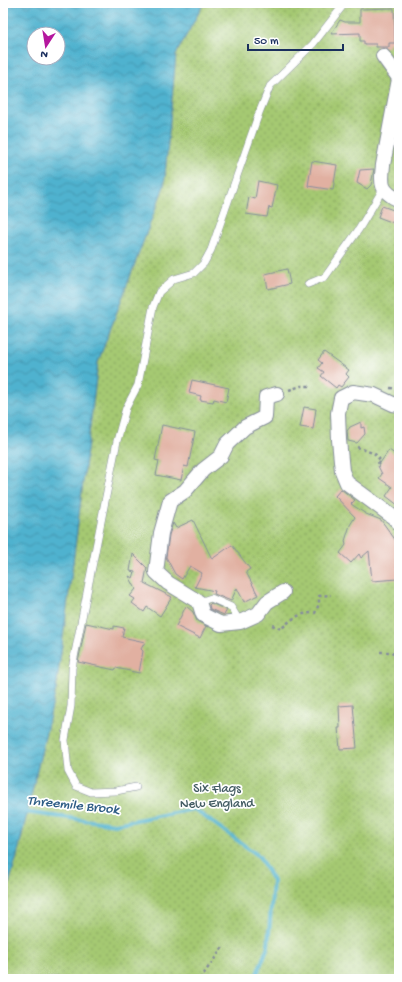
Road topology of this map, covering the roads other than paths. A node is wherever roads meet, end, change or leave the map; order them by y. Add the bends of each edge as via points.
1 (344, 3) edge
2 (383, 56) dead end
3 (399, 78) edge
4 (383, 189) junction
5 (399, 200) edge
6 (308, 284) dead end
7 (277, 394) road end
8 (399, 405) edge
9 (399, 523) edge
10 (283, 592) dead end
11 (199, 602) junction
12 (240, 622) junction
13 (136, 787) dead end

1 - 13 lane via 313,44 270,86 211,250 204,263 194,273 174,279 159,292 153,307 138,384 126,408 72,668 71,706 65,740 68,771 76,786 91,792
2 - 3 street
3 - 4 street via 383,164
4 - 5 street
4 - 6 lane via 359,229 325,276
7 - 11 street via 266,397 265,417 245,427 227,444 221,456 202,470 185,491 170,501 161,533 156,572
8 - 9 street via 374,395 353,392 341,398 338,413 342,471 347,483
10 - 12 street via 267,602 258,614
11 - 12 lane via 211,598 224,604 230,607
11 - 12 street via 203,615 221,624

